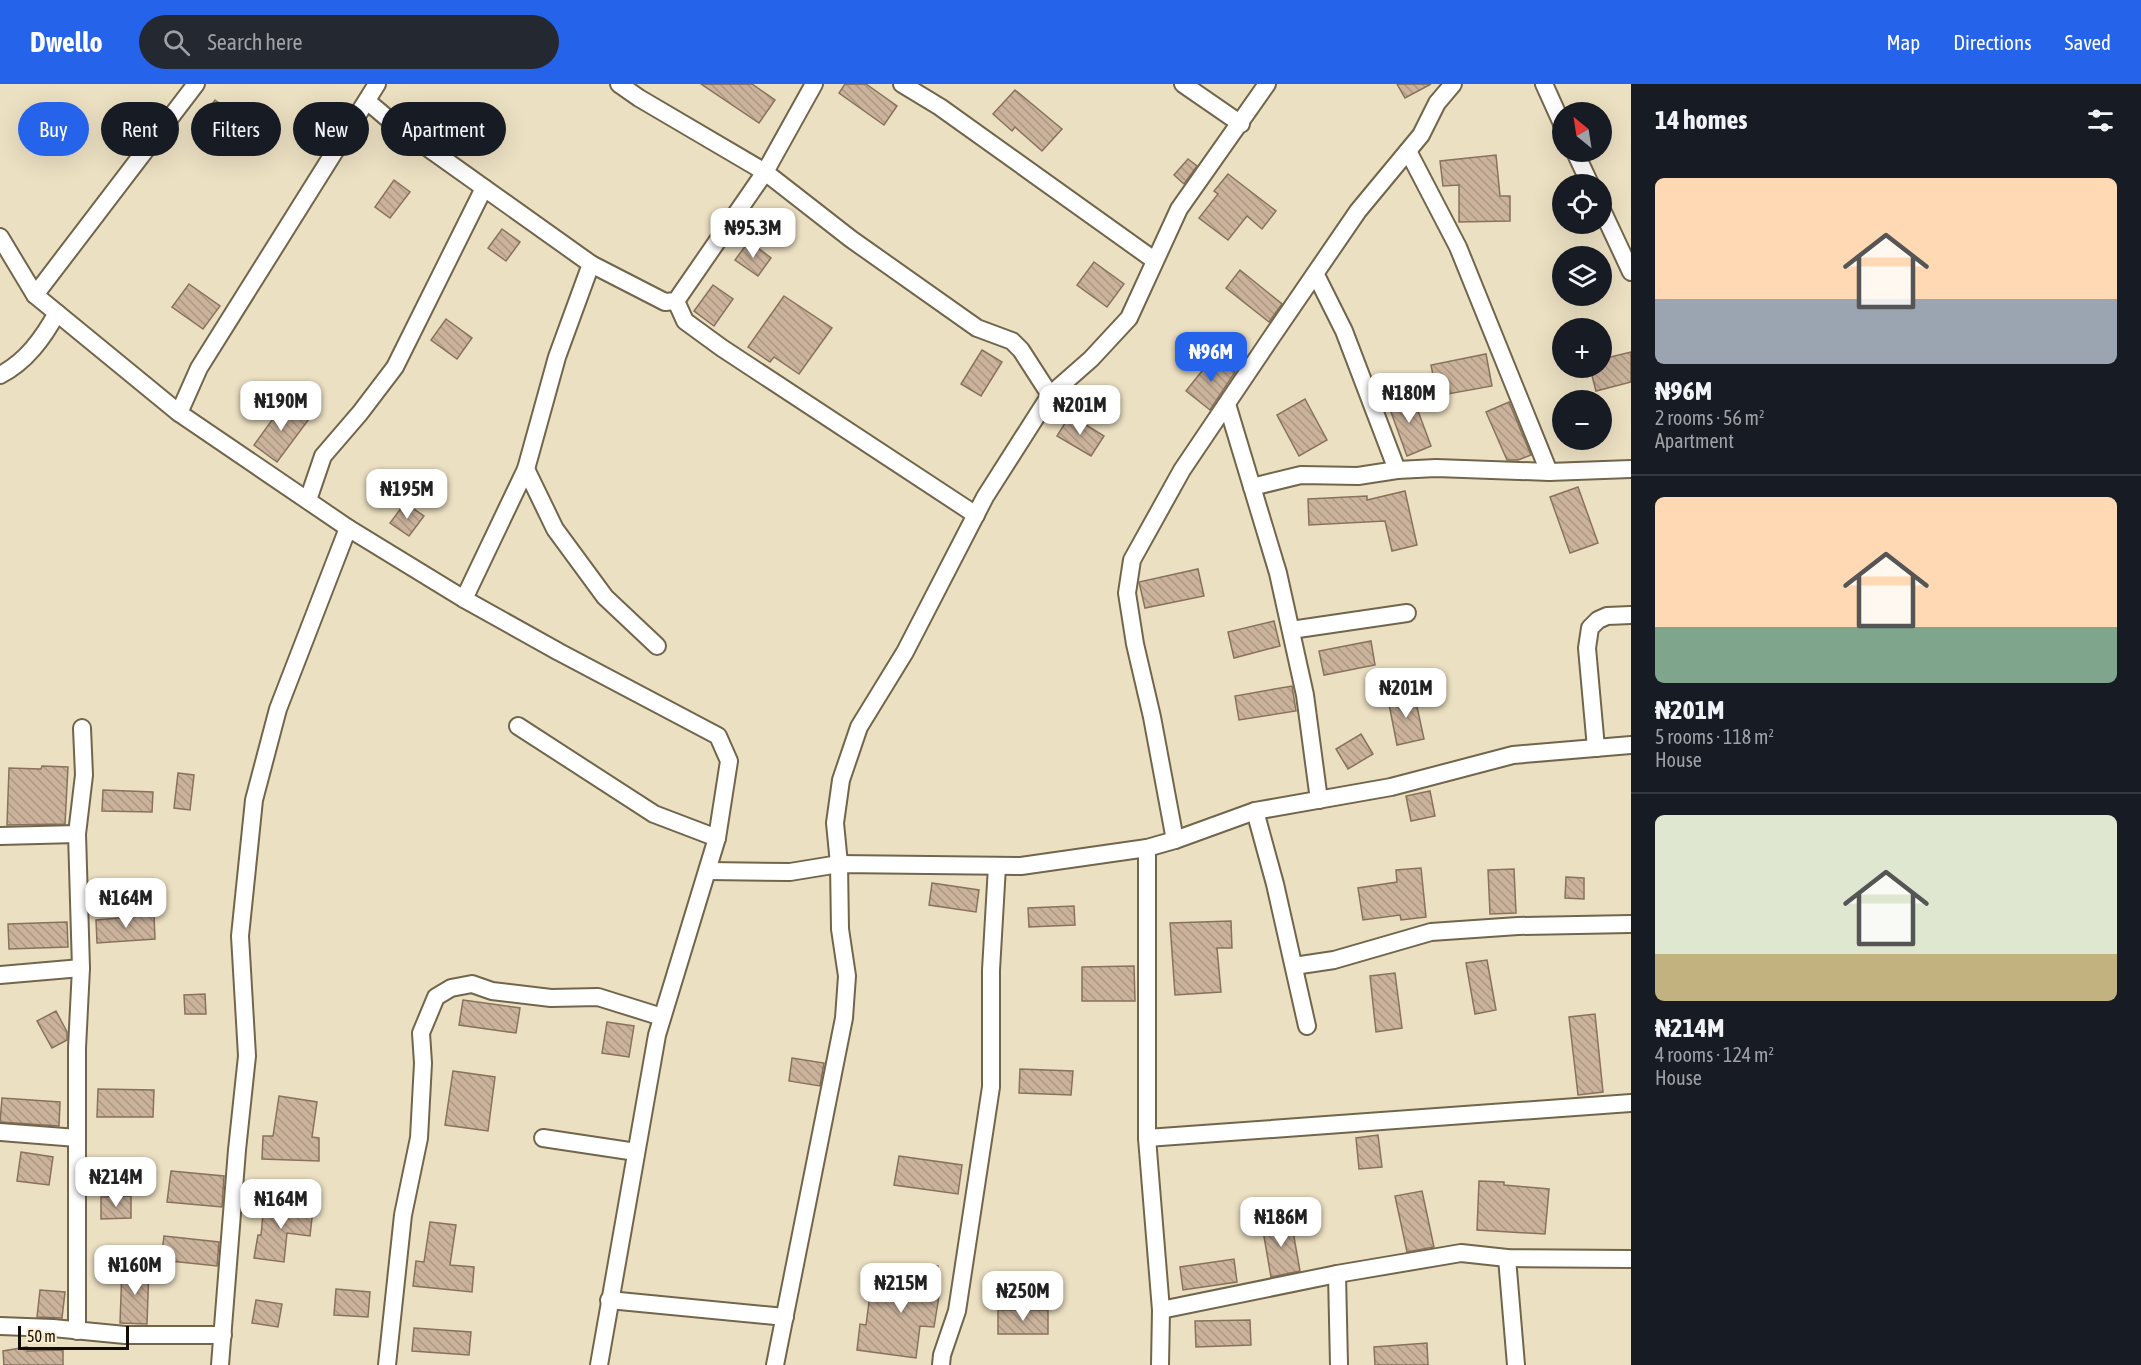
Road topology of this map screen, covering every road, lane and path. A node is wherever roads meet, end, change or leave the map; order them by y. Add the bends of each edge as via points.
1 (195, 84) edge
2 (377, 84) edge
3 (620, 84) edge
4 (814, 84) edge
5 (902, 84) edge
6 (1183, 84) edge
7 (1267, 84) edge
8 (1453, 84) edge
9 (1544, 84) edge
10 (367, 101) junction
11 (1552, 102) edge
12 (1240, 124) junction
13 (1408, 151) junction
14 (765, 172) junction
15 (484, 188) junction
16 (1612, 231) edge
17 (0, 237) edge
18 (1154, 260) junction
19 (591, 264) junction
20 (1631, 272) edge
21 (1316, 274) junction
22 (35, 295) junction
23 (676, 301) junction
24 (57, 314) junction
25 (0, 375) edge
26 (1050, 394) junction
27 (1227, 404) junction
28 (179, 413) junction
29 (526, 469) junction
30 (1631, 469) edge
31 (1397, 470) junction
32 (1549, 472) junction
33 (1252, 487) junction
34 (308, 500) junction
35 (976, 514) junction
36 (348, 528) junction
37 (464, 598) junction
38 (1407, 613) dead end
39 (1631, 615) edge
40 (1291, 630) junction
41 (657, 646) dead end
42 (518, 726) dead end
43 (82, 728) dead end
44 (1631, 745) edge
45 (1596, 748) junction
46 (1319, 800) junction
47 (1255, 812) junction
48 (77, 834) junction
49 (0, 836) edge
50 (717, 838) junction
51 (1175, 840) junction
52 (1147, 848) junction
53 (839, 864) junction
54 (997, 866) junction
55 (708, 871) junction
56 (1631, 924) edge
57 (1294, 966) junction
58 (81, 968) junction
59 (0, 975) edge
60 (662, 1017) junction
61 (1307, 1026) dead end
62 (1631, 1103) edge
63 (0, 1132) edge
64 (77, 1138) junction
65 (543, 1138) dead end
66 (1147, 1138) junction
67 (636, 1152) junction
68 (1507, 1258) junction
69 (1631, 1259) edge
70 (1337, 1274) junction
71 (609, 1300) junction
72 (1161, 1310) junction
73 (785, 1317) junction
74 (0, 1326) edge
75 (77, 1331) junction
76 (223, 1335) junction
77 (220, 1365) edge
78 (387, 1365) edge
79 (599, 1365) edge
80 (775, 1365) edge
81 (941, 1365) edge
82 (1160, 1365) edge
83 (1339, 1365) edge
84 (1515, 1365) edge

1 - 22 street
2 - 10 street
3 - 14 street
4 - 14 street
5 - 18 street
6 - 12 street
7 - 12 street
8 - 13 street
9 - 11 street
10 - 15 street
10 - 28 street via 199,368
12 - 18 street via 1179,209
13 - 21 street via 1358,211
13 - 32 street via 1458,247
14 - 23 street
14 - 26 street via 977,328 1012,341
15 - 19 street
15 - 34 street via 394,367 323,456
16 - 20 street
17 - 22 street
18 - 26 street via 1129,318 1091,359
19 - 23 street via 665,303
19 - 29 street via 557,357
21 - 27 street
21 - 31 street via 1344,331
22 - 24 street
23 - 35 street via 685,321 722,348
24 - 25 street via 27,355
24 - 28 street
26 - 35 street
27 - 33 street
27 - 51 street via 1182,470 1141,542 1132,560 1127,593
28 - 34 street
29 - 37 street
29 - 41 street via 555,529 605,597
30 - 32 street
31 - 32 street
31 - 33 street via 1358,476 1300,475
33 - 40 street
34 - 36 street
35 - 53 street via 905,652 859,727 841,780 835,823
36 - 37 street
36 - 76 street via 278,709 254,800 240,936 247,1056
37 - 50 street via 718,736 729,761
38 - 40 street
39 - 45 street via 1607,616 1590,628 1587,648
40 - 46 street via 1305,695
42 - 50 street via 654,814
43 - 48 street via 84,775
44 - 45 street
45 - 46 street via 1513,755 1391,787
46 - 47 street
47 - 51 street
47 - 57 street
48 - 49 street
48 - 58 street
50 - 55 street
51 - 52 street
52 - 54 street
52 - 66 street
53 - 54 street
53 - 55 street via 790,872
53 - 73 street via 840,929 847,976 844,1018
54 - 81 street via 991,970 991,1088 957,1311
55 - 60 street
56 - 57 street via 1431,932 1334,960
57 - 61 street
58 - 59 street
58 - 64 street
60 - 67 street
60 - 78 street via 598,997 551,998 492,991 472,984 451,988 436,997 421,1033 419,1138 403,1215
62 - 66 street
63 - 64 street
64 - 75 street
65 - 67 street
66 - 72 street
67 - 71 street
68 - 69 street
68 - 70 street via 1461,1253
68 - 84 street
70 - 72 street
70 - 83 street
71 - 73 street
71 - 79 street
72 - 82 street
73 - 80 street
74 - 75 street
75 - 76 street
76 - 77 street

